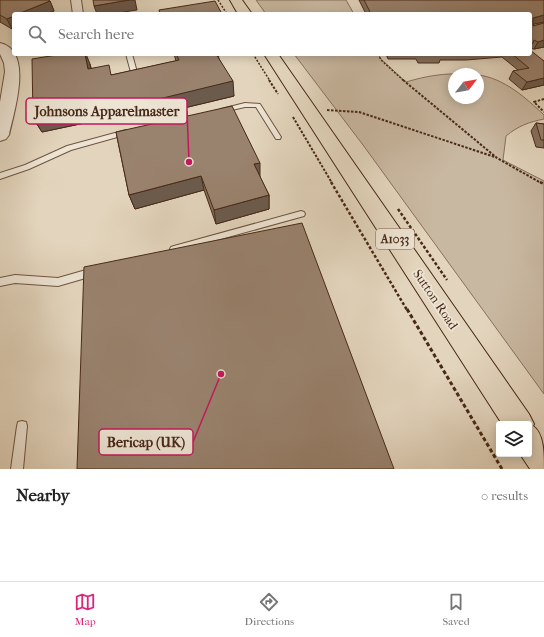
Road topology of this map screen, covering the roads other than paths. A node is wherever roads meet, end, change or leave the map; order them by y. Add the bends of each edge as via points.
1 (76, 0) edge
2 (236, 0) edge
3 (78, 12) edge
4 (244, 12) edge
5 (8, 54) edge
6 (130, 56) edge
7 (272, 56) edge
8 (135, 76) edge
9 (217, 111) edge
10 (131, 130) edge
11 (0, 135) edge
12 (278, 137) dead end
13 (0, 176) edge
14 (301, 214) dead end
15 (164, 252) edge
16 (102, 269) edge
17 (0, 282) edge
18 (517, 421) edge
19 (22, 426) dead end
20 (532, 444) edge
21 (544, 462) edge
22 (17, 469) edge

1 - 3 street
2 - 4 highway
5 - 11 street via 12,68 10,91
6 - 8 lane
7 - 18 highway, Sutton Road / A1033
9 - 12 lane via 258,105
10 - 13 lane via 69,148
14 - 15 lane
16 - 17 lane via 58,282 15,279
19 - 22 lane
20 - 21 highway

